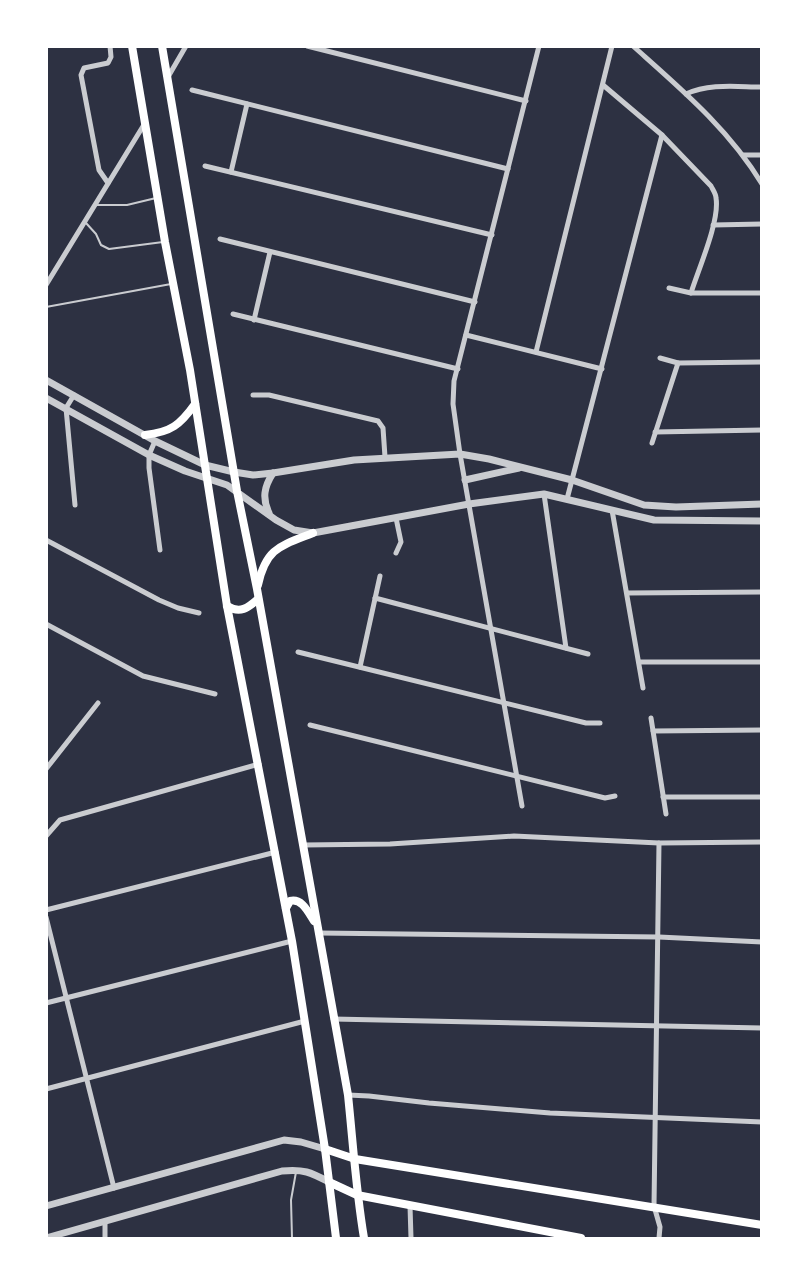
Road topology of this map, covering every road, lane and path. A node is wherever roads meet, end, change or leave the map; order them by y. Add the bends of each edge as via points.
1 (110, 46) edge
2 (132, 46) edge
3 (162, 46) edge
4 (186, 46) edge
5 (307, 46) edge
6 (539, 46) edge
7 (612, 46) edge
8 (633, 46) edge
9 (168, 78) junction
10 (603, 85) junction
11 (762, 87) edge
12 (192, 90) dead end
13 (686, 94) junction
14 (525, 101) junction
15 (247, 105) junction
16 (145, 123) junction
17 (662, 135) junction
18 (743, 155) junction
19 (762, 155) edge
20 (205, 166) dead end
21 (508, 169) junction
22 (231, 172) junction
23 (108, 183) junction
24 (762, 183) edge
25 (158, 197) junction
26 (94, 205) junction
27 (84, 221) junction
28 (762, 224) edge
29 (713, 225) junction
30 (492, 235) junction
31 (220, 239) dead end
32 (165, 242) junction
33 (270, 252) junction
34 (173, 283) junction
35 (46, 285) edge
36 (669, 288) dead end
37 (691, 293) junction
38 (762, 293) edge
39 (475, 302) junction
40 (46, 307) edge
41 (233, 314) dead end
42 (254, 320) junction
43 (466, 335) junction
44 (536, 352) junction
45 (660, 358) dead end
46 (762, 362) edge
47 (678, 363) junction
48 (458, 369) junction
49 (602, 369) junction
50 (46, 380) edge
51 (74, 395) junction
52 (253, 395) dead end
53 (46, 398) edge
54 (195, 404) junction
55 (66, 408) junction
56 (762, 430) edge
57 (655, 432) junction
58 (145, 435) junction
59 (155, 441) junction
60 (652, 442) dead end
61 (460, 454) junction
62 (149, 455) junction
63 (385, 457) junction
64 (205, 465) junction
65 (521, 467) junction
66 (234, 472) junction
67 (273, 474) junction
68 (207, 478) junction
69 (465, 480) junction
70 (572, 480) junction
71 (237, 491) junction
72 (544, 494) junction
73 (567, 499) junction
74 (469, 504) junction
75 (762, 504) edge
76 (75, 505) dead end
77 (612, 510) junction
78 (269, 514) junction
79 (396, 518) junction
80 (762, 521) edge
81 (313, 533) junction
82 (46, 540) edge
83 (160, 550) dead end
84 (396, 554) dead end
85 (380, 576) dead end
86 (257, 589) junction
87 (762, 592) edge
88 (627, 593) junction
89 (375, 598) junction
90 (258, 599) junction
91 (227, 606) junction
92 (199, 613) dead end
93 (46, 624) edge
94 (490, 628) junction
95 (566, 648) junction
96 (298, 652) dead end
97 (588, 654) dead end
98 (639, 662) junction
99 (762, 662) edge
100 (360, 667) junction
101 (643, 688) dead end
102 (214, 694) dead end
103 (503, 702) junction
104 (98, 703) dead end
105 (651, 718) dead end
106 (600, 723) dead end
107 (310, 725) dead end
108 (762, 730) edge
109 (653, 731) junction
110 (259, 764) junction
111 (46, 769) edge
112 (518, 778) junction
113 (615, 795) dead end
114 (663, 797) junction
115 (762, 797) edge
116 (522, 806) dead end
117 (666, 814) dead end
118 (46, 836) edge
119 (762, 842) edge
120 (659, 843) junction
121 (303, 845) junction
122 (276, 852) junction
123 (286, 908) junction
124 (46, 910) edge
125 (46, 917) edge
126 (316, 923) junction
127 (319, 933) junction
128 (659, 937) junction
129 (292, 941) junction
130 (762, 942) edge
131 (66, 997) junction
132 (46, 1003) edge
133 (333, 1019) junction
134 (305, 1021) junction
135 (657, 1026) junction
136 (762, 1028) edge
137 (87, 1078) junction
138 (46, 1089) edge
139 (348, 1095) junction
140 (656, 1116) junction
141 (762, 1122) edge
142 (325, 1149) junction
143 (355, 1159) junction
144 (297, 1170) junction
145 (329, 1182) junction
146 (114, 1188) junction
147 (357, 1195) junction
148 (46, 1206) edge
149 (410, 1206) junction
150 (654, 1206) junction
151 (105, 1222) junction
152 (762, 1225) edge
153 (46, 1238) edge
154 (105, 1239) edge
155 (292, 1239) edge
156 (336, 1239) edge
157 (364, 1239) edge
158 (411, 1239) edge
159 (581, 1239) edge
160 (659, 1239) edge

1 - 23 street via 108,63 84,68 81,75 99,170
2 - 16 main road
3 - 9 main road
4 - 9 street
5 - 14 street
6 - 14 street
7 - 10 street
8 - 13 street
9 - 66 main road
10 - 17 street
10 - 44 street
11 - 13 street via 712,87
12 - 15 street
13 - 18 street
14 - 21 street
15 - 21 street
15 - 22 street
16 - 23 street
16 - 25 main road
17 - 29 street via 715,193
17 - 49 street
18 - 19 street
18 - 24 street
20 - 22 street
21 - 30 street
22 - 30 street
23 - 26 street
25 - 26 lane via 127,205
25 - 32 main road
26 - 27 street
27 - 32 lane via 101,245 109,249
27 - 35 street
28 - 29 street
29 - 37 street
30 - 39 street
31 - 33 street
32 - 34 main road
33 - 39 street
33 - 42 street
34 - 40 lane
34 - 54 main road
36 - 37 street
37 - 38 street
39 - 43 street
41 - 42 street
42 - 48 street
43 - 44 street
43 - 48 street
44 - 49 street
45 - 47 street
46 - 47 street
47 - 57 street
48 - 61 street via 453,404
49 - 70 street
50 - 51 street
51 - 55 street
51 - 58 street
52 - 63 street via 269,394 378,421 383,428
53 - 55 street
54 - 58 main road via 170,429
54 - 64 main road
55 - 62 street
55 - 76 street
56 - 57 street
57 - 60 street
58 - 59 street
59 - 62 street
59 - 64 street
61 - 63 street
61 - 65 street
61 - 69 street
62 - 68 street
62 - 83 street
63 - 67 street
64 - 66 street
64 - 68 main road
65 - 69 street
65 - 70 street
66 - 67 street
66 - 71 main road
67 - 78 street via 264,497
68 - 71 street
68 - 91 main road
69 - 74 street
70 - 73 street
70 - 75 street via 651,506
71 - 78 street
71 - 86 main road
72 - 73 street
72 - 74 street
72 - 95 street
73 - 77 street
74 - 79 street
74 - 94 street
77 - 80 street via 661,521
77 - 88 street
78 - 81 street via 294,530
79 - 81 street
79 - 84 street via 400,542
81 - 86 main road via 271,554 261,570
82 - 92 street via 159,600
85 - 89 street
86 - 90 main road
87 - 88 street
88 - 98 street
89 - 94 street
89 - 100 street
90 - 91 main road via 242,610
90 - 121 main road
91 - 110 main road
93 - 102 street via 143,676
94 - 95 street
94 - 103 street
95 - 97 street
96 - 100 street
98 - 99 street
98 - 101 street
100 - 103 street
103 - 106 street
103 - 112 street
104 - 111 street
105 - 109 street
107 - 112 street
108 - 109 street
109 - 114 street
110 - 118 street via 60,820
110 - 122 main road
112 - 113 street via 605,798
112 - 116 street
114 - 115 street
114 - 117 street
119 - 120 street
120 - 121 street via 514,836
120 - 128 street
121 - 126 main road
122 - 123 main road
122 - 124 street
123 - 126 main road via 290,901 300,902
123 - 129 main road
125 - 131 street
126 - 127 main road
127 - 128 street
127 - 133 main road
128 - 130 street
128 - 135 street
129 - 131 street
129 - 134 main road
131 - 132 street
131 - 137 street
133 - 135 street
133 - 139 main road
134 - 137 street
134 - 142 main road
135 - 136 street
135 - 140 street
137 - 138 street
137 - 146 street
139 - 140 street via 550,1113
139 - 143 main road
140 - 141 street
140 - 150 street
142 - 143 main road
142 - 145 main road
142 - 146 street via 284,1140
143 - 147 main road
143 - 150 main road
144 - 145 street via 309,1171
144 - 151 street
144 - 155 lane via 291,1200
145 - 147 main road
145 - 156 main road
146 - 148 street
147 - 149 main road
147 - 157 main road
149 - 158 street
149 - 159 main road
150 - 152 main road
150 - 160 street
151 - 153 street
151 - 154 street

